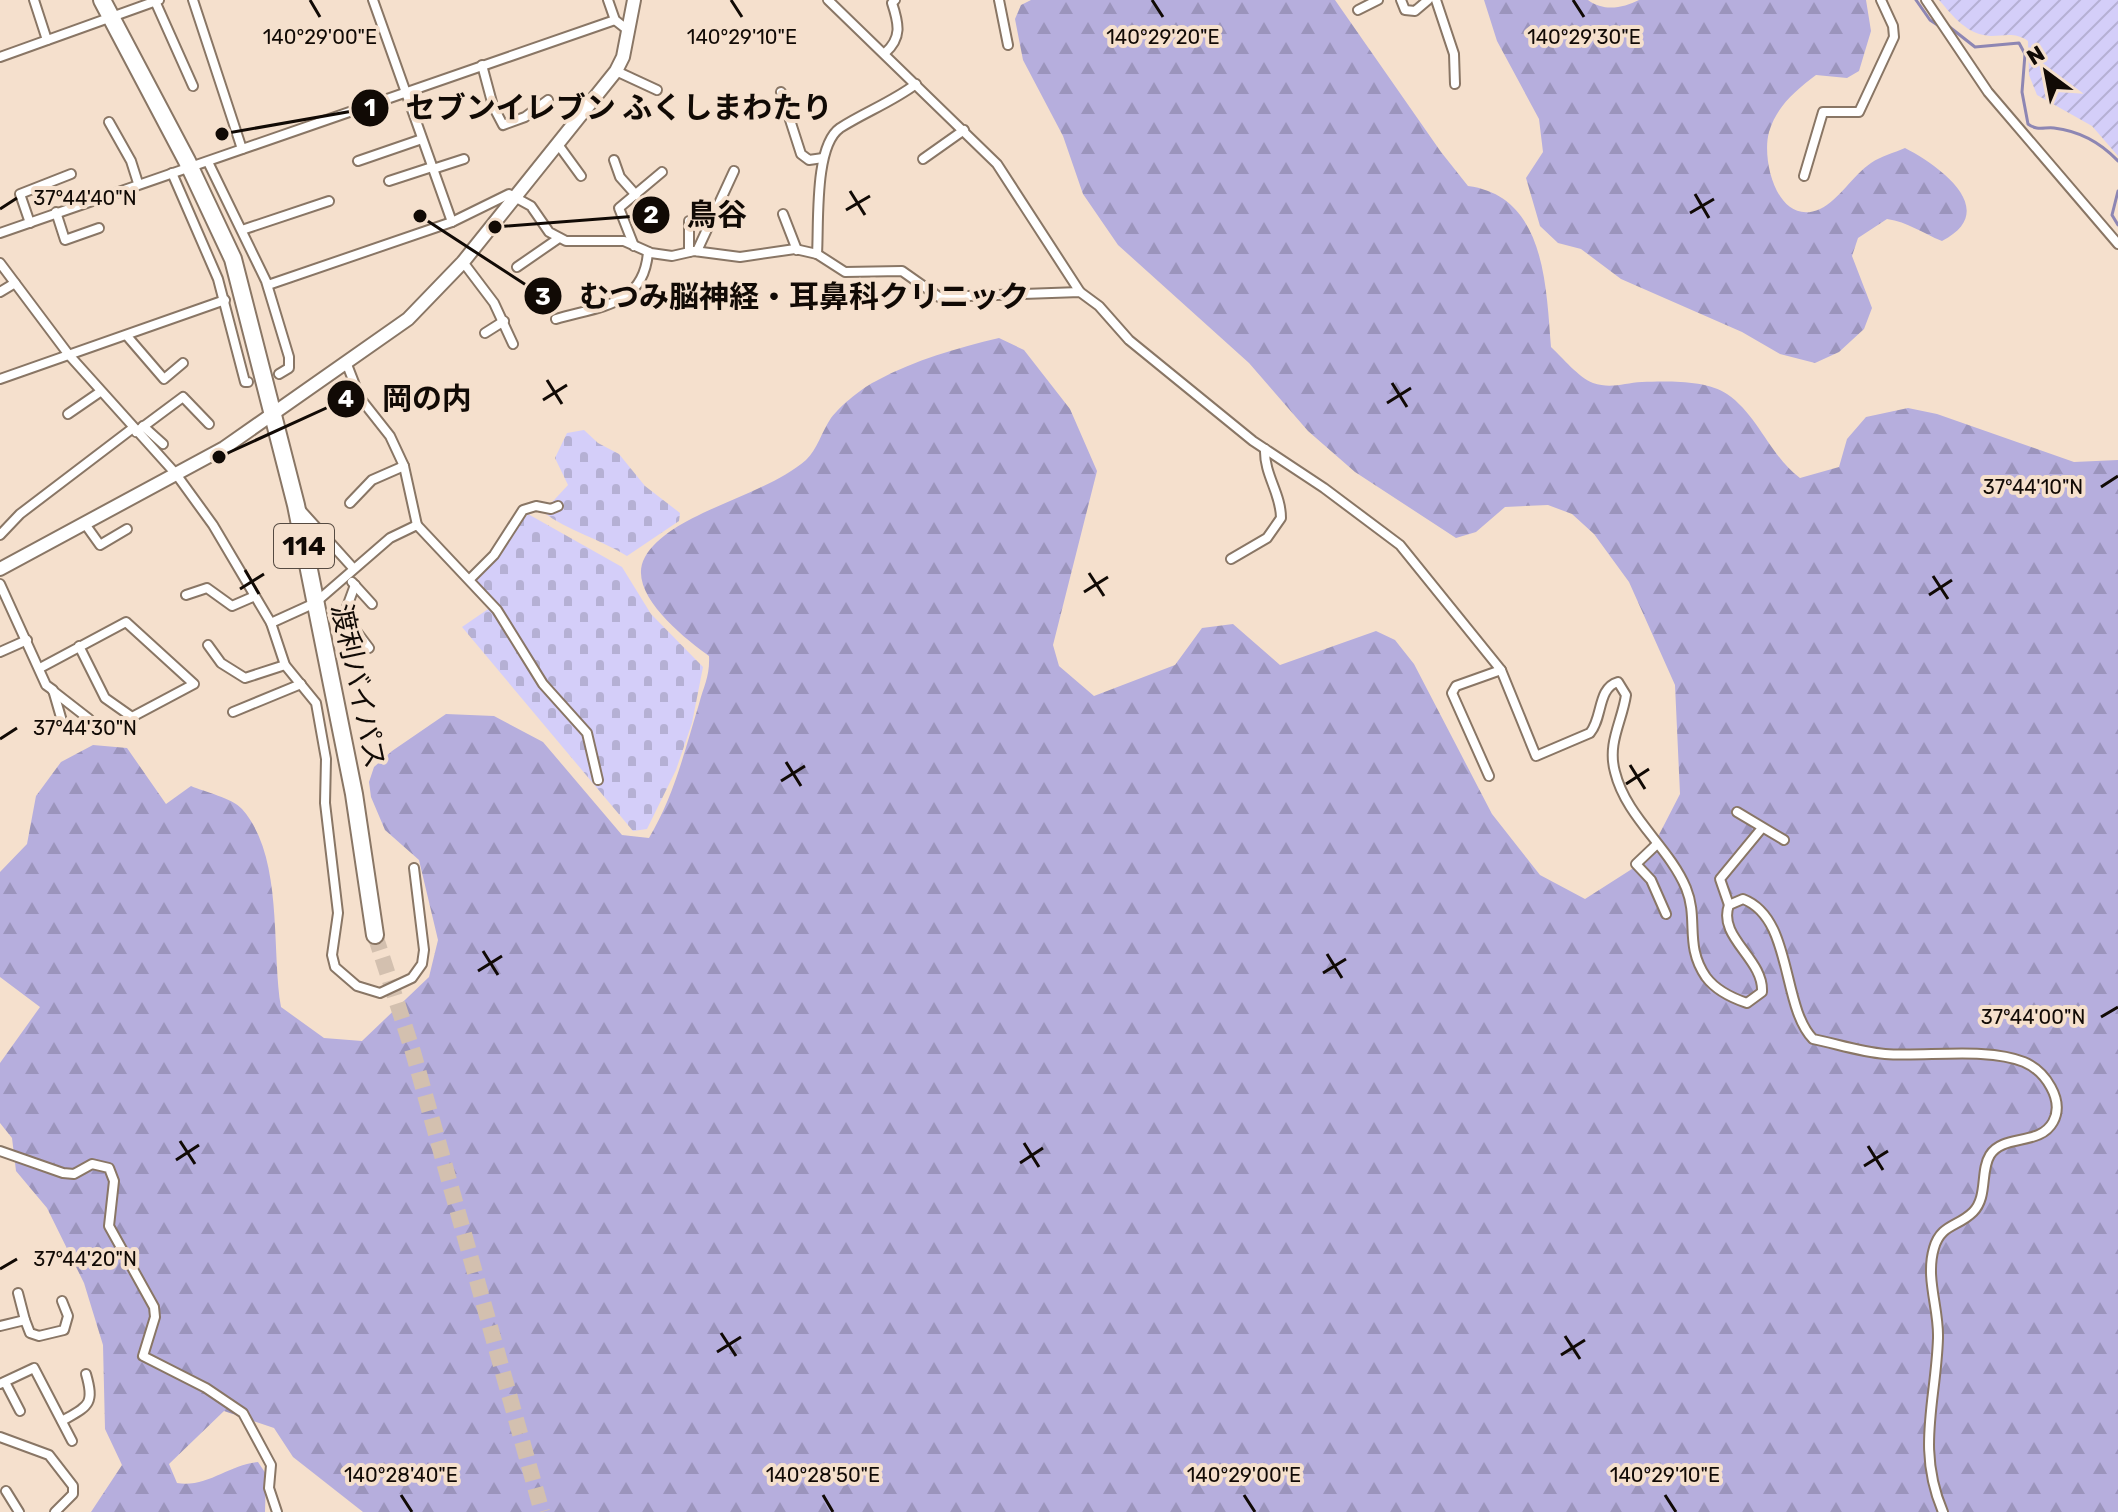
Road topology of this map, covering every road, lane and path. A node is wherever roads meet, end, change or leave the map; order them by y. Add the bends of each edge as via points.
1 (34, 0) edge
2 (90, 0) edge
3 (102, 0) edge
4 (193, 0) edge
5 (373, 0) edge
6 (608, 0) edge
7 (634, 0) edge
8 (828, 0) edge
9 (999, 0) edge
10 (1378, 0) edge
11 (1401, 0) edge
12 (1428, 0) edge
13 (1436, 0) edge
14 (1881, 0) edge
15 (1926, 0) edge
16 (157, 1) edge
17 (893, 1) edge
18 (1358, 10) dead end
19 (106, 18) junction
20 (615, 20) junction
21 (629, 31) junction
22 (47, 40) junction
23 (1008, 45) dead end
24 (885, 53) junction
25 (0, 57) edge
26 (482, 65) junction
27 (616, 71) junction
28 (916, 84) junction
29 (1455, 84) dead end
30 (193, 86) dead end
31 (657, 90) dead end
32 (405, 91) junction
33 (781, 92) dead end
34 (548, 100) dead end
35 (109, 122) dead end
36 (964, 130) junction
37 (422, 139) junction
38 (557, 143) junction
39 (242, 149) junction
40 (823, 158) junction
41 (464, 159) dead end
42 (923, 159) dead end
43 (614, 160) dead end
44 (358, 161) dead end
45 (208, 162) junction
46 (191, 168) junction
47 (433, 168) junction
48 (734, 171) dead end
49 (662, 172) dead end
50 (172, 173) junction
51 (71, 174) dead end
52 (581, 176) dead end
53 (1804, 176) dead end
54 (389, 181) dead end
55 (138, 183) junction
56 (636, 195) junction
57 (515, 196) junction
58 (329, 201) dead end
59 (56, 212) junction
60 (783, 214) dead end
61 (689, 221) dead end
62 (452, 222) junction
63 (30, 223) junction
64 (99, 228) dead end
65 (242, 230) junction
66 (0, 233) edge
67 (559, 238) junction
68 (2118, 244) edge
69 (634, 246) junction
70 (797, 250) junction
71 (648, 252) junction
72 (693, 252) junction
73 (817, 254) junction
74 (463, 262) junction
75 (0, 263) edge
76 (517, 267) dead end
77 (15, 283) junction
78 (268, 285) junction
79 (0, 292) edge
80 (1080, 292) junction
81 (225, 300) junction
82 (556, 319) dead end
83 (504, 321) junction
84 (485, 333) dead end
85 (127, 336) junction
86 (513, 344) dead end
87 (69, 355) junction
88 (346, 362) junction
89 (183, 363) dead end
90 (279, 374) dead end
91 (0, 379) edge
92 (248, 382) dead end
93 (100, 392) junction
94 (68, 414) dead end
95 (272, 417) junction
96 (209, 424) dead end
97 (137, 429) junction
98 (163, 444) dead end
99 (1265, 449) junction
100 (404, 466) junction
101 (176, 474) junction
102 (350, 503) dead end
103 (296, 505) junction
104 (558, 506) dead end
105 (0, 519) edge
106 (85, 524) junction
107 (417, 525) junction
108 (127, 529) dead end
109 (3, 532) edge
110 (1231, 559) dead end
111 (353, 568) junction
112 (0, 569) edge
113 (346, 576) junction
114 (470, 579) junction
115 (0, 584) edge
116 (355, 585) junction
117 (186, 595) dead end
118 (255, 596) junction
119 (315, 603) junction
120 (372, 604) dead end
121 (271, 623) junction
122 (27, 640) junction
123 (208, 645) dead end
124 (79, 646) junction
125 (369, 648) dead end
126 (0, 652) edge
127 (285, 665) junction
128 (40, 668) junction
129 (1501, 670) junction
130 (301, 684) junction
131 (53, 690) junction
132 (233, 712) dead end
133 (89, 719) dead end
134 (62, 721) dead end
135 (1489, 776) dead end
136 (598, 780) dead end
137 (1737, 812) dead end
138 (1762, 828) junction
139 (1784, 840) dead end
140 (1656, 845) junction
141 (414, 868) dead end
142 (1729, 905) junction
143 (1666, 914) dead end
144 (375, 935) tunnel mouth
145 (0, 1151) edge
146 (18, 1293) dead end
147 (62, 1301) dead end
148 (25, 1320) junction
149 (0, 1326) edge
150 (86, 1374) dead end
151 (2, 1383) edge
152 (20, 1411) dead end
153 (62, 1421) junction
154 (0, 1437) edge
155 (72, 1441) dead end
156 (6, 1491) dead end
157 (19, 1512) edge
158 (55, 1512) edge
159 (277, 1512) edge
160 (1943, 1512) edge

1 - 22 street
2 - 19 highway, 渡利バイパス / 114
3 - 19 highway, 渡利バイパス / 114
4 - 39 street
5 - 32 street
6 - 20 street
7 - 21 street
8 - 24 street
9 - 23 street
10 - 18 street
11 - 12 street via 1405,10 1415,11
13 - 29 street via 1454,54
14 - 53 street via 1894,37 1859,112 1823,112
15 - 68 street via 1988,92
16 - 19 street
16 - 30 street
17 - 24 street via 897,39
19 - 22 street
19 - 46 highway, 渡利バイパス / 114
20 - 21 street
20 - 26 street
21 - 27 street
22 - 25 street
24 - 28 street
26 - 32 street
26 - 34 street via 503,125
27 - 31 street
27 - 38 street
28 - 36 street
28 - 40 street via 840,129 825,146
32 - 37 street
32 - 39 street
33 - 40 street via 801,154 809,160
35 - 55 street
36 - 42 street
36 - 80 street via 997,164
37 - 44 street
37 - 47 street
38 - 52 street
38 - 57 street
39 - 45 street
40 - 73 street
41 - 47 street
43 - 56 street
45 - 46 street
45 - 65 street
46 - 50 street
46 - 95 highway, 渡利バイパス / 114 via 233,259
47 - 54 street
47 - 62 street
48 - 72 street
49 - 56 street
50 - 55 street
50 - 81 street
51 - 63 street via 20,194
55 - 59 street
56 - 69 street via 619,208
57 - 62 street via 503,195
57 - 67 street
57 - 74 street
58 - 65 street
59 - 63 street
59 - 64 street via 65,240
60 - 70 street
61 - 72 street
62 - 78 street
63 - 66 street
65 - 78 street
67 - 69 street
67 - 76 street
69 - 71 street
70 - 72 street via 740,257
70 - 73 street
71 - 72 street
71 - 82 street via 637,288 606,305
73 - 80 street via 845,272 902,271 939,297
74 - 83 street
74 - 88 street via 408,319
75 - 77 street
77 - 79 street
77 - 87 street
78 - 90 street via 289,357 289,368
80 - 99 street via 1129,340
81 - 85 street
81 - 92 street
83 - 84 street
83 - 86 street
85 - 87 street
85 - 89 street via 164,379
87 - 91 street
87 - 93 street
88 - 95 street
88 - 100 street via 360,398 390,436
93 - 94 street
93 - 97 street
95 - 101 street
95 - 103 highway, 渡利バイパス / 114
96 - 97 street via 183,397
97 - 98 street
97 - 101 street
97 - 109 street
99 - 110 street via 1281,518 1267,538
99 - 129 street via 1400,545
100 - 102 street via 372,480
100 - 107 street
101 - 106 street
101 - 118 street
103 - 111 street
103 - 119 highway, 渡利バイパス / 114
104 - 114 street via 523,510 494,555
105 - 109 street
106 - 108 street via 100,545
106 - 112 street
107 - 111 street via 390,538
107 - 114 street
111 - 113 street
113 - 116 street
113 - 119 street
114 - 136 street via 497,610 543,684 587,733
115 - 122 street
116 - 120 street
116 - 125 street via 344,615
117 - 118 street via 207,588 232,606
118 - 121 street
119 - 121 street
119 - 144 highway, 渡利バイパス / 114 via 354,794
121 - 127 street
122 - 126 street
122 - 128 street
123 - 127 street via 221,663 245,678
124 - 124 street via 126,622 194,684 132,717 105,698
124 - 128 street
127 - 130 street
128 - 131 street
129 - 135 street via 1456,686 1452,693
129 - 140 street via 1536,756 1590,733 1608,686 1618,682 1623,687 1625,705 1613,736 1615,773
130 - 132 street
130 - 141 street via 316,703 326,759 325,803 339,926 332,955 343,976 367,991 395,988 422,964
131 - 133 street
131 - 134 street
137 - 138 street
138 - 139 street
138 - 142 street via 1720,879
140 - 142 street via 1689,896 1694,956 1713,986 1747,1003 1762,992 1763,981 1728,924
140 - 143 street via 1636,864 1651,880
142 - 160 street via 1743,899 1758,909 1786,958 1795,1011 1813,1039 1883,1054 1976,1055 2024,1062 2040,1072 2054,1093 2053,1122 2037,1136 1989,1156 1973,1212 1946,1227 1934,1248 1931,1274 1938,1335 1926,1450
145 - 159 street via 63,1173 74,1174 92,1164 109,1168 114,1181 109,1226 154,1307 143,1356 243,1413 271,1465 269,1488
146 - 148 street
147 - 148 street via 68,1316 64,1330 39,1336 30,1333
148 - 149 street
150 - 153 street via 92,1395 88,1404
151 - 152 street
151 - 153 street via 34,1368
153 - 155 street
154 - 158 street via 49,1455 73,1486 73,1494
156 - 157 street

